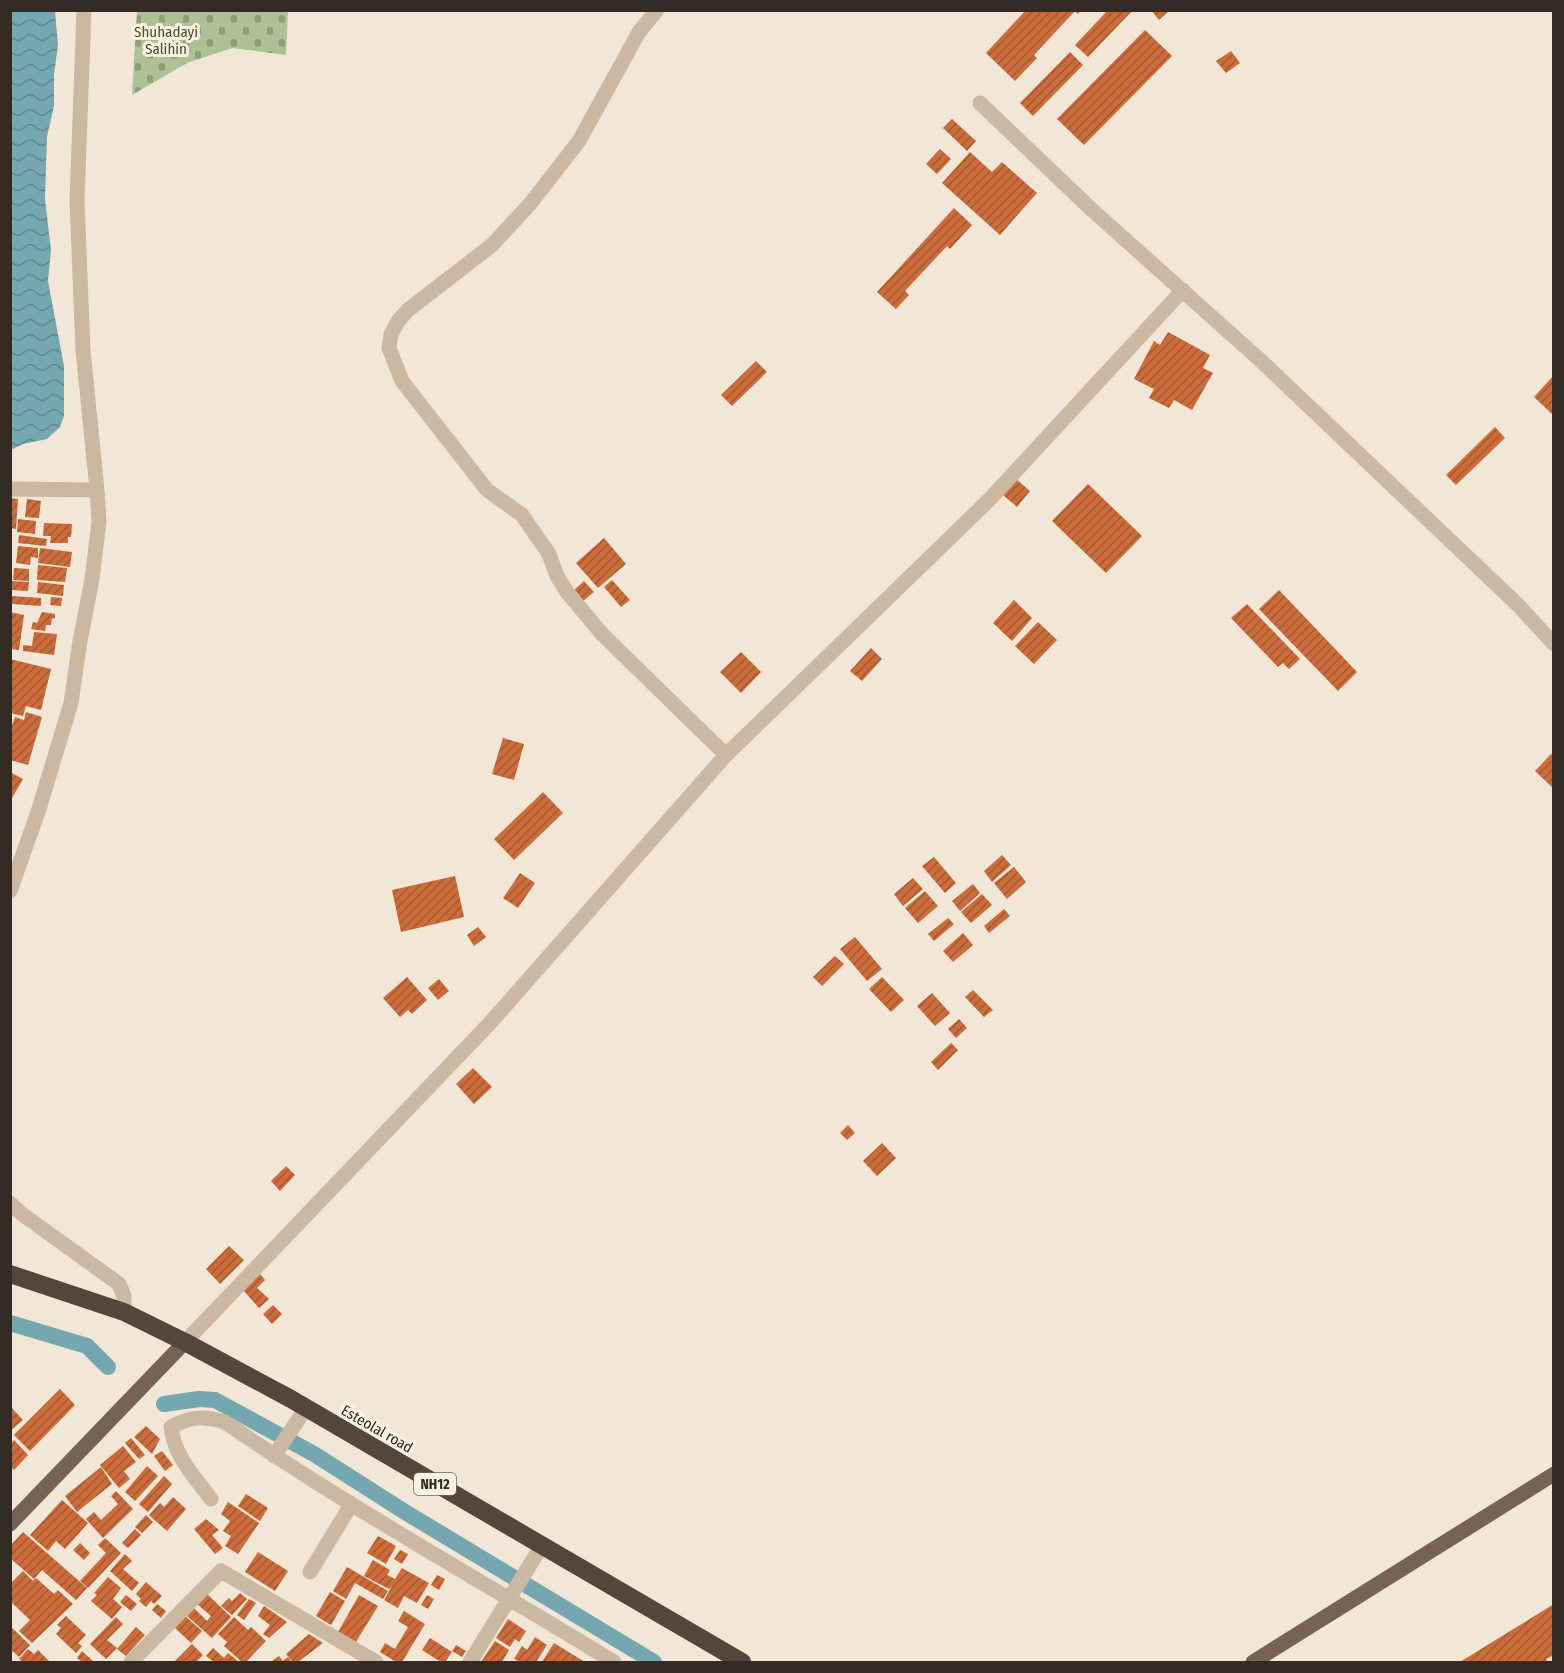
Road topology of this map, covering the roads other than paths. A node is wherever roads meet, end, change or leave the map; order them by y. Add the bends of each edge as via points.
1 (84, 10) edge
2 (657, 10) edge
3 (980, 103) dead end
4 (1183, 290) junction
5 (10, 489) edge
6 (97, 490) junction
7 (1554, 644) edge
8 (726, 755) junction
9 (10, 891) edge
10 (10, 1203) edge
11 (10, 1274) edge
12 (124, 1312) junction
13 (185, 1342) junction
14 (306, 1408) junction
15 (278, 1450) junction
16 (1554, 1474) edge
17 (211, 1499) dead end
18 (351, 1505) junction
19 (10, 1524) edge
20 (541, 1547) junction
21 (310, 1572) dead end
22 (510, 1596) junction
23 (131, 1662) edge
24 (376, 1662) edge
25 (470, 1662) edge
26 (614, 1662) edge
27 (742, 1662) edge
28 (1253, 1662) edge

1 - 6 street via 78,201 83,350
2 - 8 street via 639,32 579,141 530,204 492,245 408,310 391,334 388,348 402,381 488,490 522,515 549,554 567,591 602,634
3 - 4 street
4 - 7 street via 1518,605
4 - 8 street via 988,500
5 - 6 street
6 - 9 street via 99,522 71,703
8 - 13 street via 490,1023
10 - 12 street via 119,1284
11 - 12 highway, Esteolal road / NH12
12 - 13 highway, Esteolal road / NH12
13 - 14 highway, Esteolal road / NH12
13 - 19 main road
14 - 15 street
14 - 20 highway, Esteolal road / NH12
15 - 17 street via 225,1422 203,1416 171,1427 172,1442
15 - 18 street
16 - 28 main road
18 - 21 street
18 - 22 street
20 - 22 street
20 - 27 highway, Esteolal road / NH12
22 - 25 street
22 - 26 street
23 - 24 street via 221,1571

